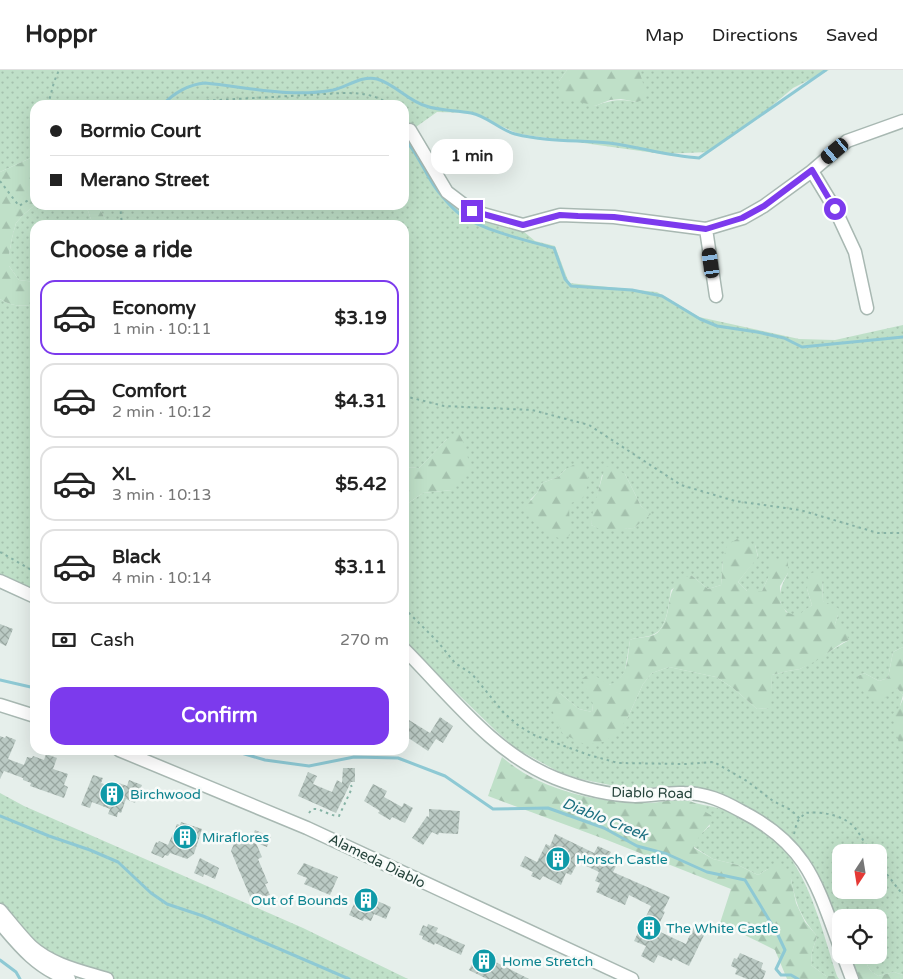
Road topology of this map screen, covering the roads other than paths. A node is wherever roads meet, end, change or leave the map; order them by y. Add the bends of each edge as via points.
1 (903, 121) edge
2 (410, 130) dead end
3 (812, 170) junction
4 (706, 229) junction
5 (716, 296) dead end
6 (867, 308) dead end
7 (0, 580) edge
8 (30, 595) edge
9 (409, 654) edge
10 (0, 705) edge
11 (30, 714) edge
12 (131, 755) edge
13 (0, 910) edge
14 (0, 923) edge
15 (832, 927) edge
16 (846, 964) edge
17 (69, 979) edge
18 (106, 979) edge
19 (632, 979) edge
20 (852, 979) edge

1 - 3 street via 847,142
2 - 4 street via 447,192 472,211 523,225 560,215 614,217
3 - 4 street via 750,214
3 - 6 street via 855,252
4 - 5 street
7 - 8 street
9 - 15 street, Diablo Road via 490,736 507,751 540,771 601,792 637,796 685,793 714,798 756,819 791,846 804,862
10 - 11 street
12 - 19 street, Alameda Diablo via 307,828
13 - 18 street via 31,946 48,958
14 - 17 street via 38,964
16 - 20 street

